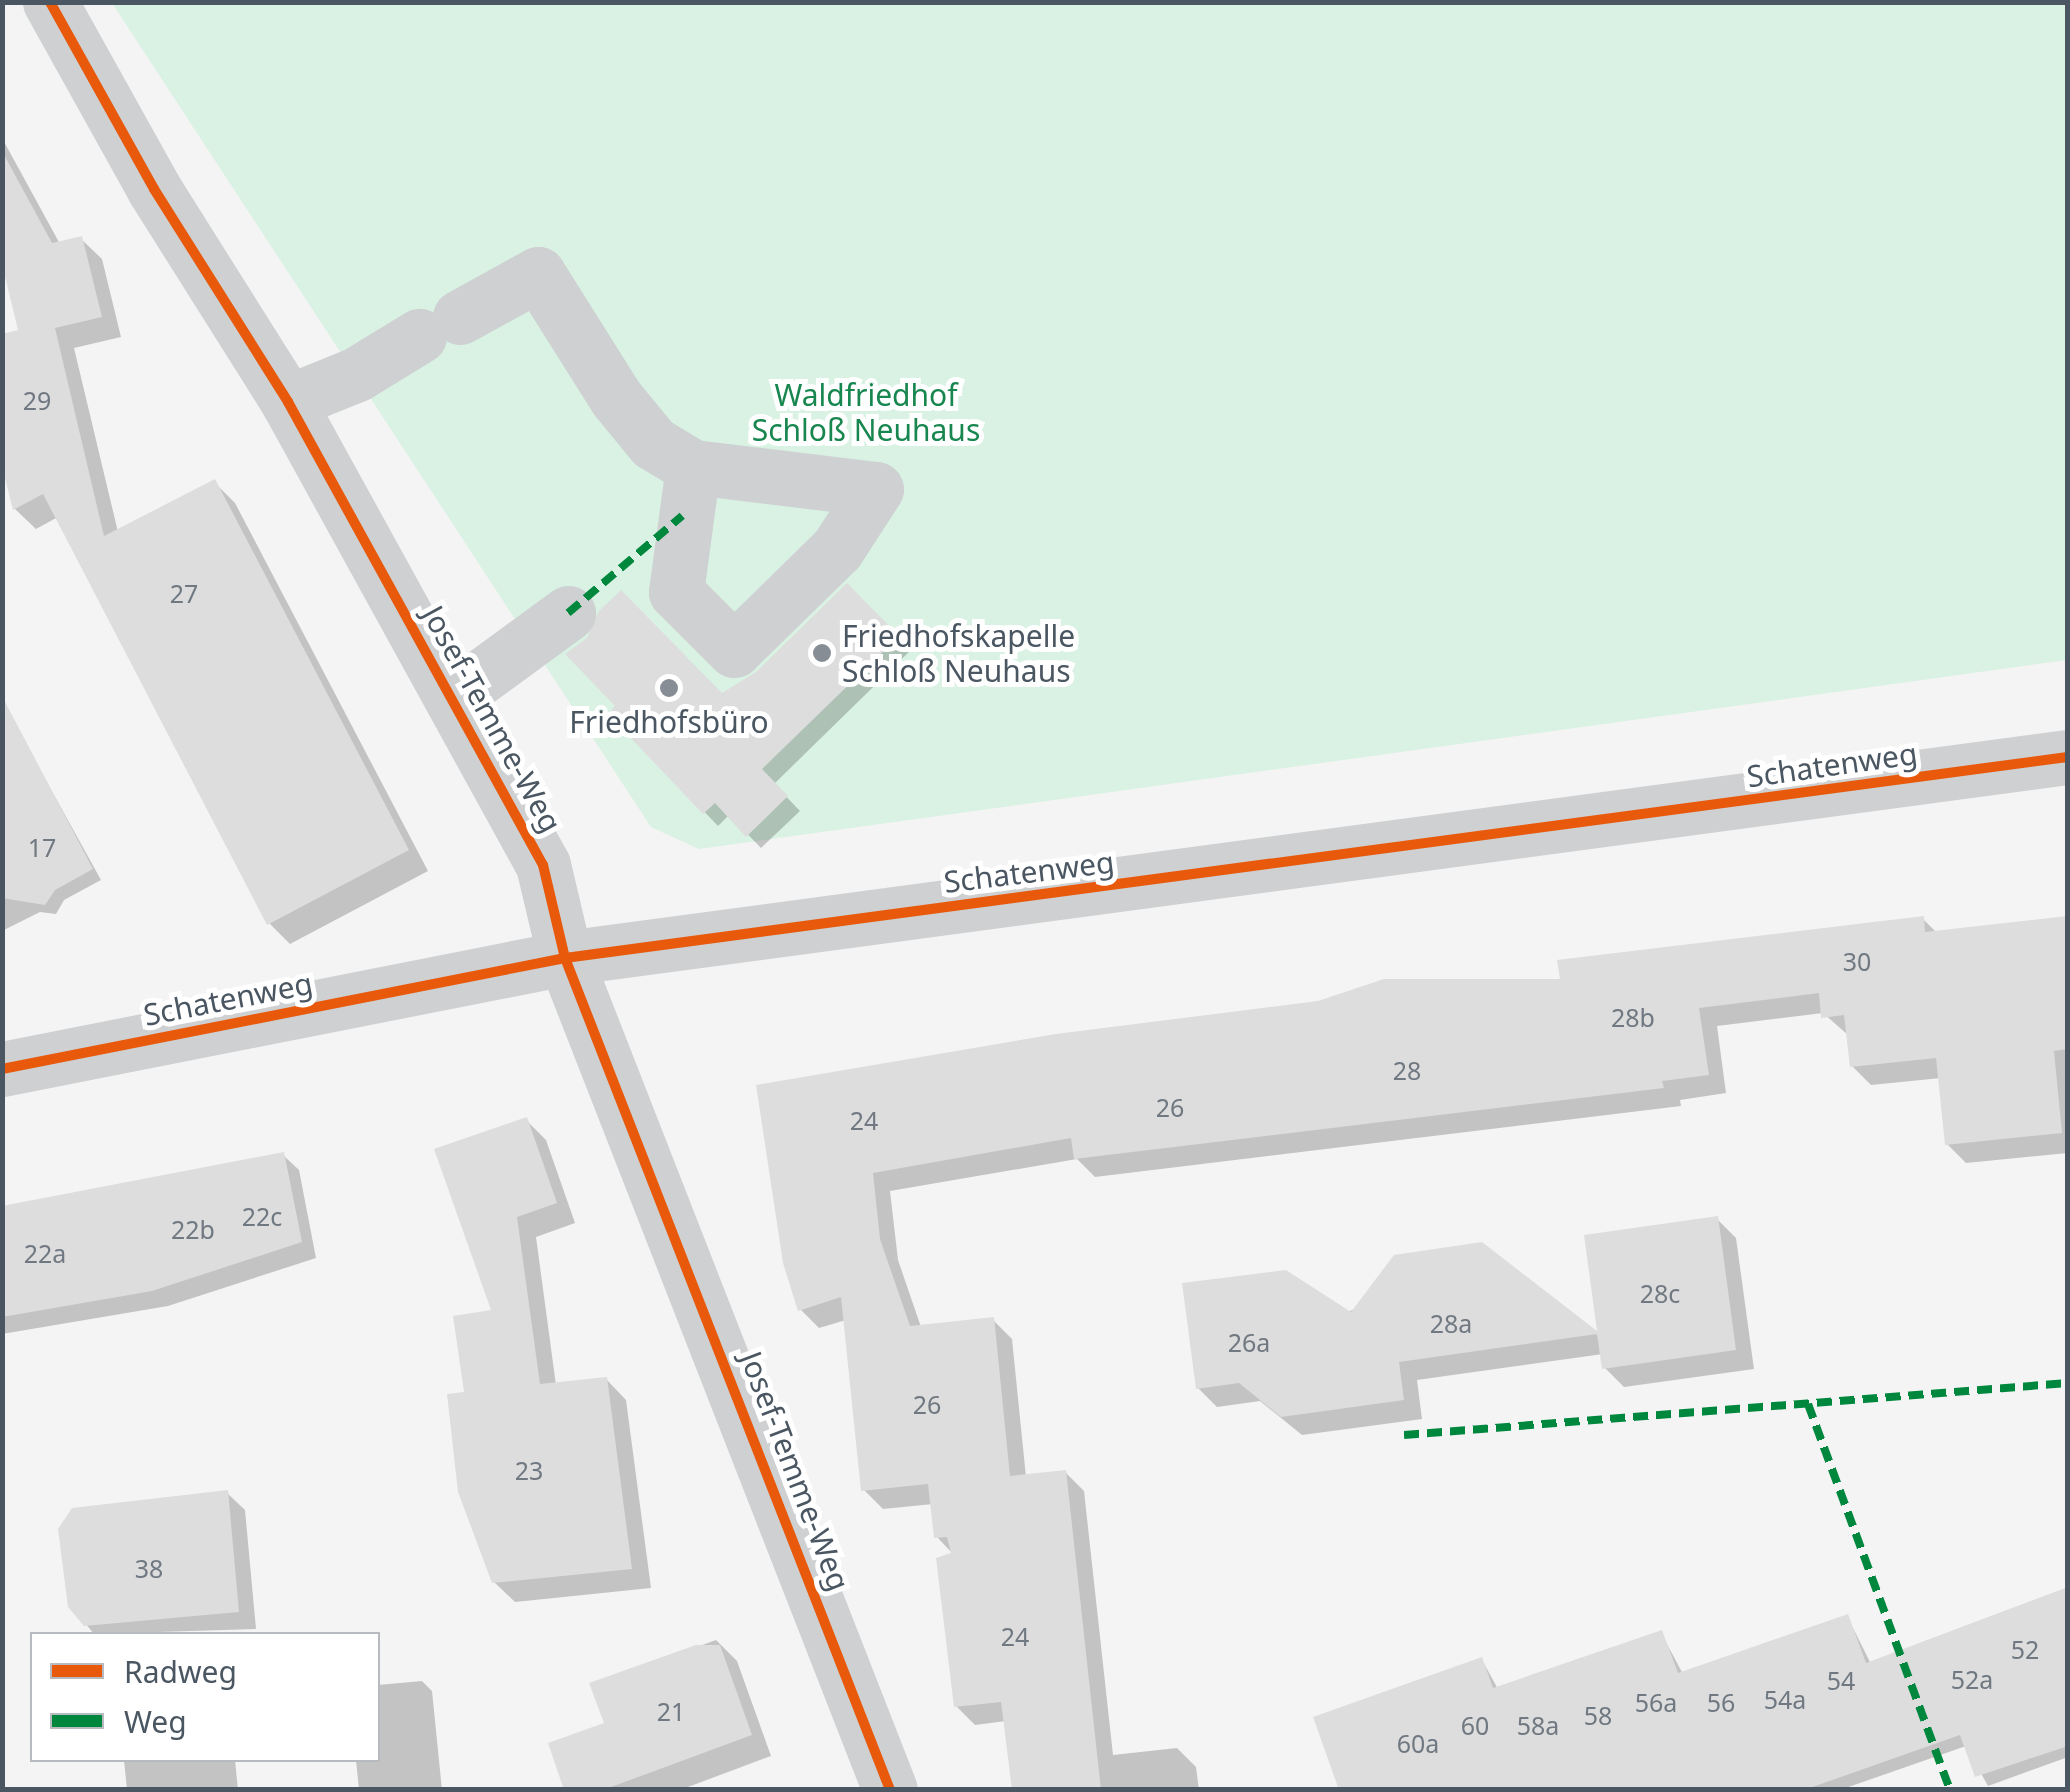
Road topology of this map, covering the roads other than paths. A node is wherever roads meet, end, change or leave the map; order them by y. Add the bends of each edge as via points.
1 (50, 2) edge
2 (288, 402) junction
3 (693, 467) dead end
4 (568, 613) dead end
5 (452, 698) junction
6 (2068, 757) edge
7 (564, 958) junction
8 (2, 1069) edge
9 (890, 1790) edge

1 - 2 street, Josef-Temme-Weg via 154,189
2 - 3 street via 357,374 538,274 616,398 653,443
2 - 5 street, Josef-Temme-Weg
4 - 5 street
5 - 7 street, Josef-Temme-Weg via 543,865
6 - 7 street, Schatenweg
7 - 8 street, Schatenweg
7 - 9 street, Josef-Temme-Weg

